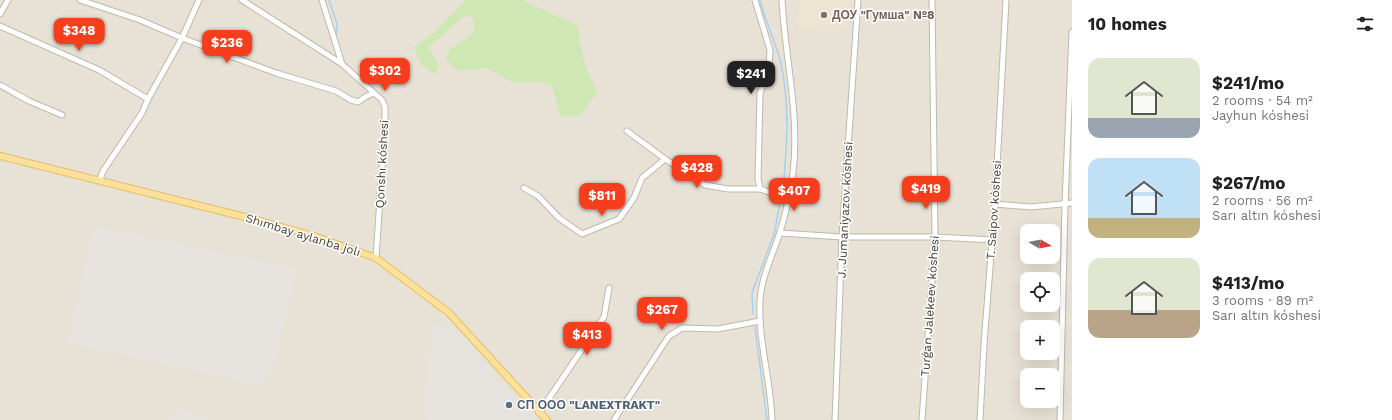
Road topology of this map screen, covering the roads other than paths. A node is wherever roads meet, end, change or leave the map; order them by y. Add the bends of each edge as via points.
1 (8, 0) edge
2 (199, 0) edge
3 (242, 0) edge
4 (322, 0) edge
5 (755, 0) edge
6 (782, 0) edge
7 (858, 0) edge
8 (932, 0) edge
9 (1006, 0) edge
10 (84, 1) edge
11 (0, 14) edge
12 (0, 26) edge
13 (1072, 32) edge
14 (182, 38) junction
15 (342, 64) junction
16 (0, 85) edge
17 (374, 93) junction
18 (148, 99) junction
19 (62, 115) dead end
20 (627, 132) dead end
21 (0, 156) edge
22 (665, 159) junction
23 (100, 180) junction
24 (524, 188) dead end
25 (760, 189) junction
26 (788, 199) junction
27 (1072, 203) edge
28 (996, 204) junction
29 (1065, 204) junction
30 (780, 233) junction
31 (842, 237) junction
32 (935, 237) junction
33 (993, 240) junction
34 (376, 258) junction
35 (609, 288) dead end
36 (760, 321) junction
37 (539, 413) junction
38 (546, 420) edge
39 (614, 420) edge
40 (772, 420) edge
41 (835, 420) edge
42 (922, 420) edge
43 (980, 420) edge
44 (1060, 420) edge

1 - 11 street
2 - 14 street
3 - 15 street, Qonshı kóshesi
4 - 15 street
5 - 25 street via 770,50 769,66 760,94
6 - 26 street via 795,149
7 - 31 street, J. Jumaniyazov kóshesi
8 - 32 street, Turǵan Jalekeev kóshesi
9 - 28 street, T. Saipov kóshesi
10 - 14 street via 140,20
12 - 18 street via 99,70
13 - 29 street
14 - 17 street via 276,73 336,91 358,102
14 - 18 street
15 - 17 street, Qonshı kóshesi
16 - 19 street
17 - 34 street, Qonshı kóshesi via 385,107
18 - 23 street via 142,113 103,171
20 - 22 street
21 - 23 main road, Shımbay aylanba jolı
22 - 24 street via 642,178 634,198 619,218 582,234 559,218 538,196
22 - 25 street via 706,184 728,189
23 - 34 main road, Shımbay aylanba jolı via 314,236
25 - 26 street
26 - 30 street
27 - 29 street
28 - 29 street via 1031,207
28 - 33 street, T. Saipov kóshesi
29 - 44 street
30 - 31 street
30 - 36 street via 762,285
31 - 32 street
31 - 41 street, J. Jumaniyazov kóshesi
32 - 33 street
32 - 42 street, Turǵan Jalekeev kóshesi
33 - 43 street, T. Saipov kóshesi
34 - 37 main road, Shımbay aylanba jolı via 450,313
35 - 37 street via 604,317
36 - 39 street via 718,329 682,328 669,336
36 - 40 street
37 - 38 main road, Shımbay aylanba jolı

